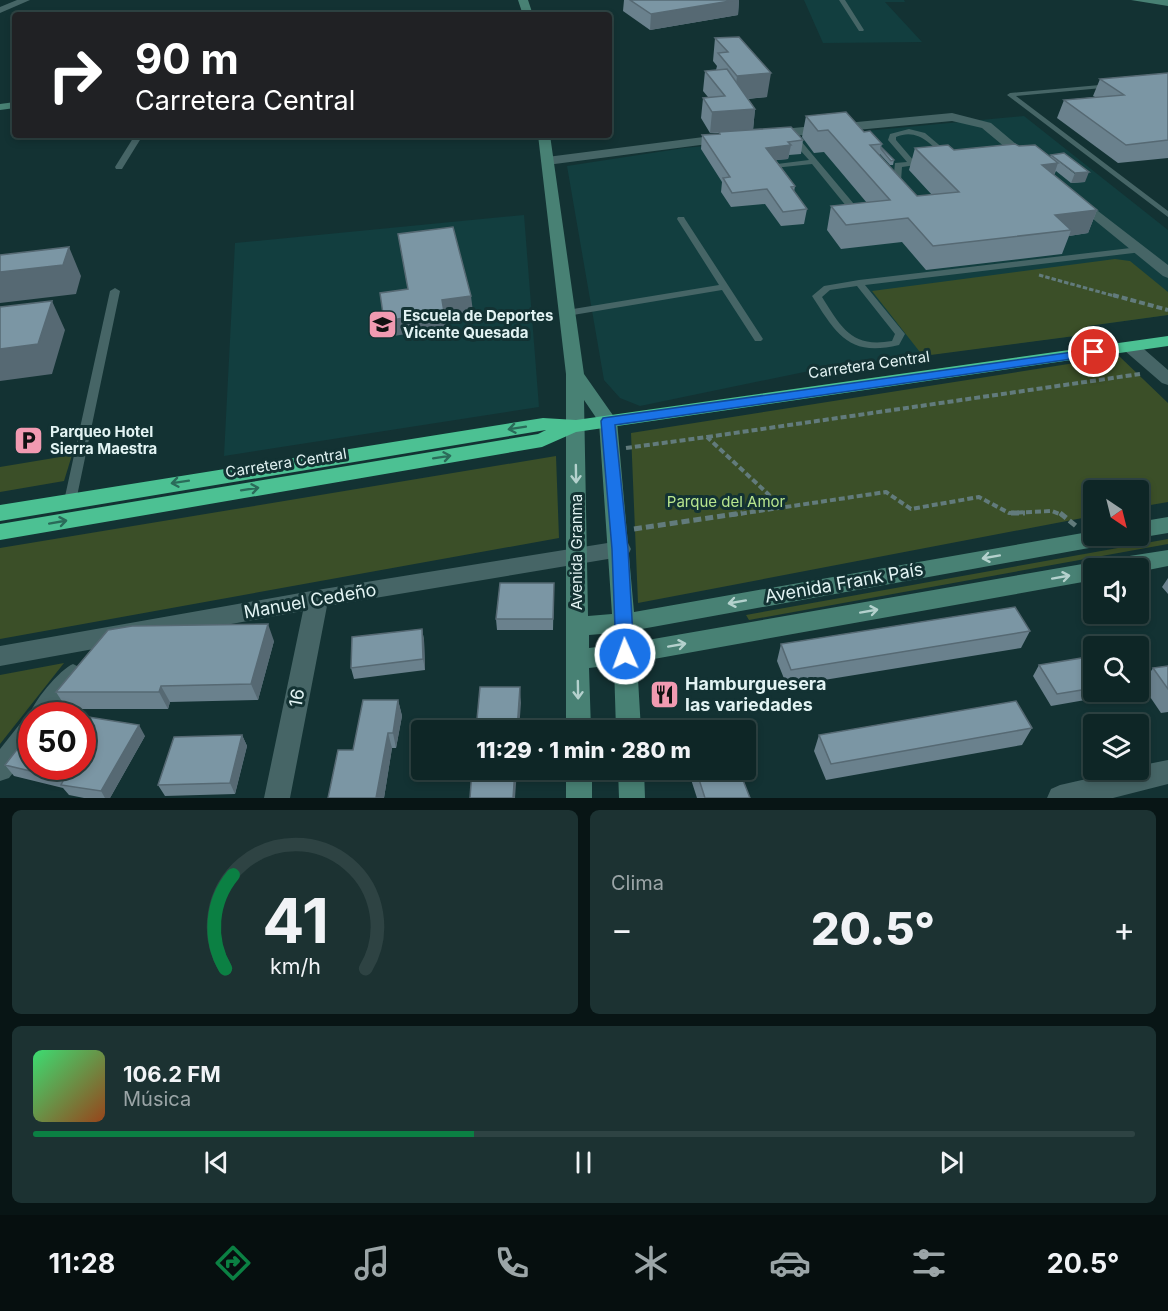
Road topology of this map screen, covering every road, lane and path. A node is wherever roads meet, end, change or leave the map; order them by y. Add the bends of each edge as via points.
1 (25, 0) edge
2 (842, 0) edge
3 (1136, 0) edge
4 (1168, 3) edge
5 (0, 10) edge
6 (861, 30) dead end
7 (1123, 85) edge
8 (789, 132) junction
9 (763, 135) edge
10 (742, 136) edge
11 (137, 138) edge
12 (544, 138) edge
13 (547, 161) junction
14 (942, 161) edge
15 (814, 162) junction
16 (932, 162) edge
17 (912, 164) junction
18 (883, 165) edge
19 (777, 166) edge
20 (119, 167) dead end
21 (1039, 168) edge
22 (1067, 190) edge
23 (1168, 215) edge
24 (842, 216) edge
25 (681, 219) dead end
26 (1139, 250) junction
27 (1006, 266) junction
28 (1168, 273) edge
29 (859, 283) junction
30 (723, 287) junction
31 (115, 291) dead end
32 (1168, 310) edge
33 (567, 312) junction
34 (758, 339) dead end
35 (1168, 341) edge
36 (1131, 347) junction
37 (575, 374) junction
38 (1164, 375) edge
39 (608, 421) junction
40 (576, 426) junction
41 (707, 437) junction
42 (611, 450) junction
43 (70, 501) junction
44 (782, 507) junction
45 (0, 513) edge
46 (1168, 525) edge
47 (1149, 528) edge
48 (0, 532) edge
49 (1083, 534) edge
50 (619, 540) junction
51 (1083, 541) edge
52 (577, 556) junction
53 (1168, 558) edge
54 (1149, 561) edge
55 (1083, 573) edge
56 (317, 599) junction
57 (624, 622) junction
58 (577, 626) junction
59 (101, 638) junction
60 (625, 654) junction
61 (0, 656) edge
62 (578, 659) junction
63 (52, 702) edge
64 (578, 720) edge
65 (628, 720) edge
66 (18, 746) edge
67 (0, 769) edge
68 (1168, 772) edge
69 (579, 780) edge
70 (631, 780) edge
71 (277, 798) edge
72 (579, 798) edge
73 (632, 798) edge
74 (1060, 798) edge

1 - 5 street
2 - 6 lane
3 - 4 main road
7 - 23 lane via 1010,95
8 - 9 street
8 - 15 lane
8 - 21 street via 972,118 985,123 1015,154
10 - 13 street
11 - 20 lane
12 - 13 main road, Avenida Granma
13 - 33 main road, Avenida Granma
14 - 17 lane via 952,160 926,135 918,131 899,132 892,140
15 - 19 lane
15 - 24 lane via 856,212
16 - 17 lane
17 - 18 lane via 898,165 897,181
22 - 26 street
25 - 30 lane
26 - 27 lane
26 - 28 street
27 - 29 lane
27 - 32 path
29 - 29 lane via 827,288 817,296 839,331 855,343 879,347 896,343 900,334
30 - 33 lane
30 - 34 lane
31 - 43 lane
33 - 37 main road, Avenida Granma
35 - 36 highway, Carretera Central
36 - 38 street
36 - 39 highway, Carretera Central
37 - 39 main road, Avenida Granma
37 - 40 main road, Avenida Granma
38 - 41 path
39 - 40 highway, Carretera Central
39 - 42 main road, Avenida Granma
40 -> 43 highway, Carretera Central via 543,424
48 -> 40 highway, Carretera Central via 542,440
40 -> 52 main road, Avenida Granma
41 - 42 path
41 - 44 path
42 - 50 main road, Avenida Granma
43 - 45 highway, Carretera Central
44 - 49 path via 886,492 911,508 979,497 1007,514 1048,510 1064,513
44 - 50 path
46 - 47 main road
50 - 52 street, Manuel Cedeño
50 - 57 main road, Avenida Granma
51 -> 57 main road, Avenida Frank País
52 - 56 street, Manuel Cedeño
52 - 58 main road, Avenida Granma
53 - 54 main road
60 -> 55 main road, Avenida Frank País
56 - 59 street, Manuel Cedeño
56 - 71 street, 16
57 - 58 main road, Avenida Frank País
57 - 60 main road, Avenida Granma
58 - 62 main road, Avenida Granma
59 - 61 street, Manuel Cedeño
59 - 63 street
60 - 62 main road, Avenida Frank País
60 - 65 main road, Avenida Granma
62 -> 64 main road, Avenida Granma
66 - 67 street
68 - 74 street
69 - 72 main road
70 - 73 main road

